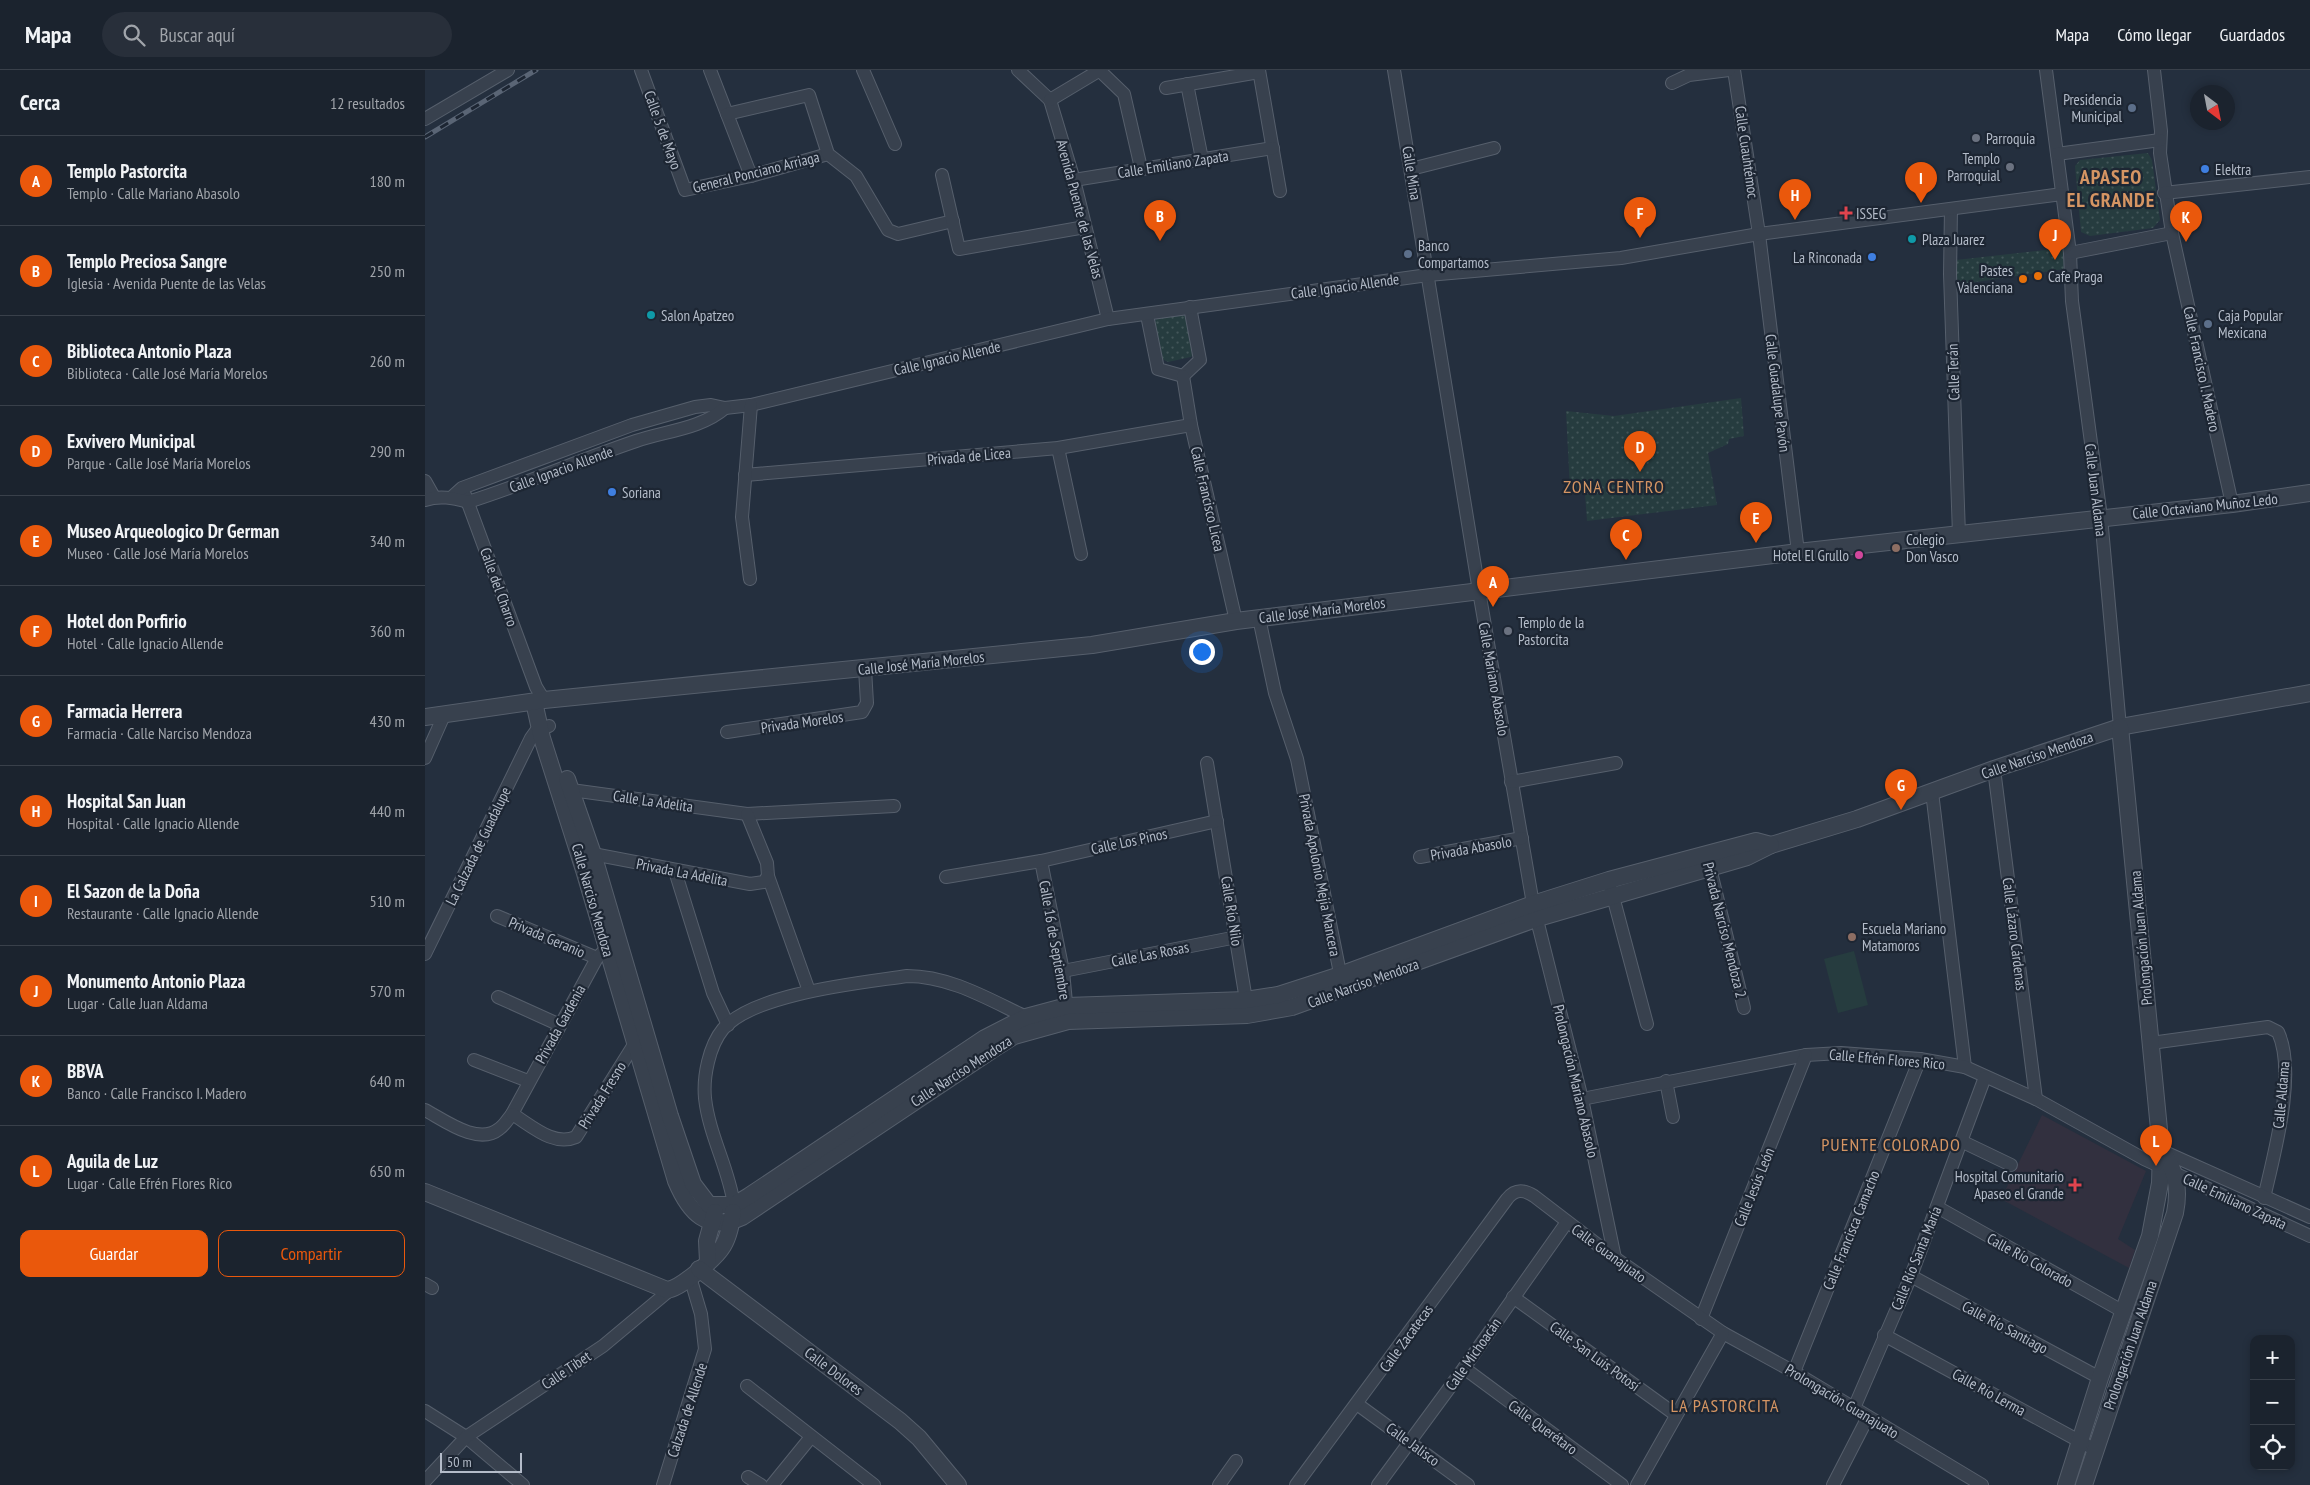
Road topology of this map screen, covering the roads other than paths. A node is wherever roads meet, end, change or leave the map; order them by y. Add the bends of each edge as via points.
1 (508, 70) edge
2 (641, 70) edge
3 (863, 70) edge
4 (1017, 70) edge
5 (1100, 70) edge
6 (1394, 70) edge
7 (1729, 70) edge
8 (1734, 70) edge
9 (2046, 70) edge
10 (2154, 70) edge
11 (714, 71) edge
12 (1259, 71) edge
13 (1673, 83) dead end
14 (1187, 84) junction
15 (1166, 88) dead end
16 (1050, 100) junction
17 (727, 114) junction
18 (425, 119) edge
19 (2160, 140) junction
20 (895, 144) dead end
21 (1273, 148) junction
22 (1494, 148) dead end
23 (828, 154) junction
24 (2057, 154) junction
25 (1201, 159) junction
26 (1141, 168) junction
27 (1411, 169) junction
28 (942, 175) dead end
29 (751, 176) junction
30 (2310, 177) edge
31 (1074, 180) junction
32 (685, 190) joint
33 (1280, 191) dead end
34 (2164, 193) junction
35 (2062, 194) junction
36 (1951, 209) junction
37 (953, 221) junction
38 (1085, 227) junction
39 (1759, 234) junction
40 (2172, 234) junction
41 (2070, 253) junction
42 (1428, 275) junction
43 (1190, 307) junction
44 (1147, 315) junction
45 (1108, 319) junction
46 (1183, 376) junction
47 (751, 405) junction
48 (725, 408) junction
49 (1191, 425) junction
50 (1059, 448) junction
51 (745, 475) junction
52 (425, 481) edge
53 (462, 488) junction
54 (2310, 493) edge
55 (452, 497) junction
56 (429, 498) edge
57 (468, 502) junction
58 (2231, 504) junction
59 (2101, 517) junction
60 (1959, 535) junction
61 (1798, 552) junction
62 (1081, 554) dead end
63 (750, 579) dead end
64 (1479, 591) junction
65 (1259, 618) junction
66 (1236, 621) junction
67 (865, 669) junction
68 (2310, 693) edge
69 (538, 696) junction
70 (445, 714) junction
71 (425, 717) edge
72 (2121, 727) junction
73 (540, 731) junction
74 (727, 732) dead end
75 (425, 758) edge
76 (1207, 763) dead end
77 (1615, 763) dead end
78 (1994, 769) junction
79 (1511, 782) junction
80 (565, 789) junction
81 (1932, 792) junction
82 (895, 806) dead end
83 (747, 814) junction
84 (1217, 821) junction
85 (1521, 838) junction
86 (593, 854) junction
87 (1420, 857) dead end
88 (1041, 860) junction
89 (1708, 861) junction
90 (675, 871) junction
91 (768, 876) junction
92 (946, 877) dead end
93 (1611, 888) junction
94 (1535, 911) junction
95 (497, 916) dead end
96 (1237, 937) junction
97 (607, 950) junction
98 (425, 954) edge
99 (1063, 971) junction
100 (1342, 983) junction
101 (809, 992) junction
102 (498, 998) dead end
103 (1247, 1000) junction
104 (1744, 1008) dead end
105 (1067, 1013) junction
106 (1026, 1017) junction
107 (1647, 1024) dead end
108 (561, 1025) junction
109 (728, 1025) junction
110 (635, 1043) junction
111 (2151, 1043) junction
112 (1806, 1055) junction
113 (1920, 1059) junction
114 (474, 1060) dead end
115 (1965, 1067) junction
116 (1985, 1077) junction
117 (528, 1081) junction
118 (1666, 1081) junction
119 (1582, 1099) junction
120 (2036, 1099) junction
121 (425, 1110) edge
122 (511, 1114) junction
123 (663, 1117) junction
124 (1673, 1117) dead end
125 (1961, 1142) junction
126 (2160, 1158) junction
127 (2011, 1165) dead end
128 (2175, 1173) junction
129 (727, 1179) junction
130 (1515, 1191) joint
131 (425, 1192) edge
132 (2264, 1198) junction
133 (734, 1204) junction
134 (716, 1206) junction
135 (1937, 1207) junction
136 (2310, 1218) edge
137 (732, 1222) junction
138 (1567, 1222) junction
139 (712, 1223) junction
140 (2310, 1236) edge
141 (1615, 1258) junction
142 (699, 1269) junction
143 (1911, 1276) junction
144 (670, 1290) junction
145 (1513, 1297) junction
146 (2124, 1312) junction
147 (1701, 1319) junction
148 (1723, 1334) junction
149 (1884, 1335) junction
150 (1464, 1368) junction
151 (1794, 1372) junction
152 (2100, 1378) junction
153 (747, 1386) dead end
154 (1357, 1404) junction
155 (1853, 1408) junction
156 (425, 1411) edge
157 (1676, 1415) junction
158 (1868, 1417) junction
159 (466, 1437) junction
160 (811, 1437) junction
161 (1410, 1442) junction
162 (2087, 1446) junction
163 (1235, 1461) dead end
164 (748, 1476) dead end
165 (425, 1481) edge
166 (953, 1483) edge
167 (523, 1485) edge
168 (663, 1485) edge
169 (761, 1485) edge
170 (772, 1485) edge
171 (874, 1485) edge
172 (1219, 1485) edge
173 (1296, 1485) edge
174 (1378, 1485) edge
175 (1468, 1485) edge
176 (1622, 1485) edge
177 (1637, 1485) edge
178 (1833, 1485) edge
179 (1982, 1485) edge
180 (2067, 1485) edge
181 (2084, 1485) edge

1 - 18 street
2 - 32 street, Calle 5 de Mayo
3 - 20 street
4 - 16 street
5 - 16 street
5 - 26 street via 1125,94
6 - 27 street, Calle Mina
7 - 13 street via 1689,74
8 - 39 street, Calle Cuauhtémoc
9 - 24 street, Calle Juan Aldama
10 - 19 street, Calle Francisco I. Madero
11 - 17 street
12 - 14 street
12 - 21 street
14 - 15 street
14 - 25 street
16 - 31 street, Avenida Puente de las Velas
17 - 23 street via 809,95
17 - 29 street
19 - 24 street
19 - 34 street, Calle Francisco I. Madero
21 - 25 street, Calle Emiliano Zapata
21 - 33 street
22 - 27 street
23 - 29 street, General Ponciano Arriaga
23 - 37 street via 856,176 888,230 898,234
24 - 35 street, Calle Juan Aldama
25 - 26 street, Calle Emiliano Zapata
26 - 31 street, Calle Emiliano Zapata
27 - 42 street, Calle Mina
28 - 37 street
29 - 32 street, General Ponciano Arriaga
30 - 34 street
31 - 38 street, Avenida Puente de las Velas
34 - 40 street, Calle Francisco I. Madero
35 - 36 street, Calle Ignacio Allende
35 - 41 street, Calle Juan Aldama
36 - 39 street, Calle Ignacio Allende
36 - 60 street, Calle Terán via 1949,274
37 - 38 street via 959,249
38 - 45 street, Avenida Puente de las Velas
39 - 42 street, Calle Ignacio Allende via 1621,258
39 - 61 street, Calle Guadalupe Pavón
40 - 41 street
40 - 58 street, Calle Francisco I. Madero
41 - 59 street, Calle Juan Aldama via 2072,301
42 - 43 street, Calle Ignacio Allende
42 - 64 street, Calle Mariano Abasolo
43 - 44 street, Calle Ignacio Allende
43 - 46 street via 1200,360
44 - 45 street, Calle Ignacio Allende
44 - 46 street via 1158,369
45 - 47 street, Calle Ignacio Allende
46 - 49 street, Calle Francisco Licea
47 - 48 street, Calle Ignacio Allende
47 - 51 street
48 - 53 street, Calle Ignacio Allende via 695,407 632,426
48 - 57 street, Calle Ignacio Allende via 715,417 699,423 637,440
49 - 50 street, Privada de Licea
49 - 66 street, Calle Francisco Licea
50 - 51 street, Privada de Licea
50 - 62 street
51 - 63 street via 742,516
52 - 56 street
53 - 55 street, Calle Ignacio Allende
53 - 57 street, Calle del Charro
54 - 58 street, Calle Octaviano Muñoz Ledo
55 - 56 street
55 - 57 street
57 - 69 street, Calle del Charro
58 - 59 street, Calle Octaviano Muñoz Ledo
59 - 60 street, Calle José María Morelos
59 - 72 street, Calle Juan Aldama
60 - 61 street, Calle José María Morelos
61 - 64 street, Calle José María Morelos
64 - 65 street, Calle José María Morelos
64 - 79 street, Calle Mariano Abasolo
65 - 66 street, Calle José María Morelos
65 - 100 street, Privada Apolonio Mejía Mancera via 1275,693 1297,759
66 - 67 street, Calle José María Morelos via 1092,645
67 - 69 street, Calle José María Morelos
67 - 74 street, Privada Morelos via 867,703 862,712
68 - 72 street, Calle Narciso Mendoza
69 - 70 street, Calle José María Morelos
69 - 73 street, Calle Narciso Mendoza
70 - 71 street, Calle José María Morelos
70 - 75 street
72 - 78 street, Calle Narciso Mendoza
72 - 111 street, Prolongación Juan Aldama
73 - 80 street, Calle Narciso Mendoza
73 - 98 street, La Calzada de Guadalupe
76 - 84 street, Calle Río Nilo
77 - 79 street
78 - 81 street, Calle Narciso Mendoza
78 - 120 street, Calle Lázaro Cárdenas
79 - 85 street, Calle Mariano Abasolo
80 - 83 street, Calle La Adelita
80 - 86 street, Calle Narciso Mendoza
80 - 97 street, Calle Narciso Mendoza
81 - 89 street, Calle Narciso Mendoza via 1857,819 1771,844 1755,841
81 - 115 street
82 - 83 street
83 - 91 street via 767,863
84 - 88 street, Calle Los Pinos
84 - 96 street, Calle Río Nilo
85 - 87 street, Privada Abasolo
85 - 94 street, Calle Mariano Abasolo
86 - 90 street, Privada La Adelita
86 - 97 street, Calle Narciso Mendoza
88 - 92 street, Calle Los Pinos
88 - 99 street, Calle 16 de Septiembre
89 - 93 street, Calle Narciso Mendoza
89 - 104 street, Privada Narciso Mendoza 2
90 - 91 street, Privada La Adelita via 750,884 765,882
90 - 109 street via 713,994
91 - 101 street
93 - 94 street, Calle Narciso Mendoza
93 - 107 street
94 - 100 street, Calle Narciso Mendoza
94 - 119 street, Prolongación Mariano Abasolo
95 - 97 street, Privada Geranio
96 - 99 street, Calle Las Rosas
96 - 103 street, Calle Río Nilo
97 - 108 street, Privada Gardenia
97 - 110 street, Calle Narciso Mendoza
97 - 123 street, Calle Narciso Mendoza
99 - 105 street, Calle 16 de Septiembre
100 - 103 street, Calle Narciso Mendoza
100 - 105 street, Calle Narciso Mendoza via 1293,1007 1247,1015
101 - 106 street via 907,976 927,976 946,981
101 - 109 street via 766,1004
102 - 108 street
103 - 105 street, Calle Narciso Mendoza
105 - 106 street, Calle Narciso Mendoza
105 - 137 street, Calle Narciso Mendoza via 992,1050
106 - 133 street, Calle Narciso Mendoza via 985,1038
108 - 117 street, Privada Gardenia
109 - 129 street via 717,1039 705,1084 708,1112
110 - 122 street, Privada Fresno via 576,1137 567,1141 555,1140
110 - 123 street, Calle Narciso Mendoza
111 - 126 street, Prolongación Juan Aldama
111 - 132 street, Calle Aldama via 2268,1027 2278,1032 2286,1060 2276,1146
112 - 113 street, Calle Efrén Flores Rico via 1841,1053
112 - 118 street, Calle Efrén Flores Rico
112 - 147 street, Calle Jesús León
113 - 115 street, Calle Efrén Flores Rico
113 - 151 street, Calle Francisca Camacho
114 - 117 street
115 - 116 street, Calle Efrén Flores Rico
116 - 120 street, Calle Efrén Flores Rico
116 - 125 street, Calle Río Santa María
117 - 122 street, Privada Gardenia
118 - 119 street, Calle Efrén Flores Rico
118 - 124 street
119 - 141 street, Prolongación Mariano Abasolo
120 - 126 street, Calle Efrén Flores Rico via 2144,1159
121 - 122 street, Privada Gardenia via 455,1127 482,1134 499,1130
123 - 134 street, Calle Narciso Mendoza via 693,1184 703,1200
123 - 139 street, Calle Narciso Mendoza via 680,1191 693,1211
125 - 127 street
125 - 135 street, Calle Río Santa María
126 - 128 street, Prolongación Juan Aldama
126 - 132 street, Calle Emiliano Zapata
126 - 146 street, Prolongación Juan Aldama via 2159,1191 2150,1236
128 - 140 street, Calle Emiliano Zapata
128 - 162 street, Prolongación Juan Aldama via 2175,1213
129 - 133 street
129 - 134 street
130 - 138 street, Calle Guanajuato via 1528,1193
130 - 154 street, Calle Zacatecas
131 - 144 street
132 - 136 street, Calle Emiliano Zapata
133 - 134 street, Calle Narciso Mendoza
133 - 137 street, Calle Tibet
134 - 139 street
135 - 143 street, Calle Río Santa María
135 - 146 street, Calle Río Colorado
137 - 139 street, Calle Narciso Mendoza
137 - 142 street, Calle Tibet via 721,1249
138 - 141 street, Calle Guanajuato
138 - 145 street, Calle Michoacán
139 - 142 street
141 - 147 street, Calle Guanajuato
142 - 144 street, Calle Tibet
142 - 166 street, Calle Dolores via 900,1421 919,1438
142 - 168 street, Calzada de Allende via 705,1349
143 - 149 street, Calle Río Santa María
143 - 152 street, Calle Río Santiago
144 - 159 street, Calle Tibet via 603,1346
145 - 150 street, Calle Michoacán
145 - 157 street, Calle San Luis Potosí
146 - 152 street, Prolongación Juan Aldama
147 - 148 street, Prolongación Guanajuato
148 - 151 street, Prolongación Guanajuato
148 - 157 street
149 - 155 street, Calle Río Santa María
149 - 162 street, Calle Río Lerma
150 - 161 street, Calle Michoacán
150 - 176 street, Calle Querétaro
151 - 155 street, Prolongación Guanajuato
152 - 162 street, Prolongación Juan Aldama
153 - 160 street
154 - 161 street, Calle Jalisco
154 - 173 street, Calle Zacatecas
155 - 158 street, Prolongación Guanajuato
156 - 159 street
157 - 177 street
158 - 178 street
158 - 179 street, Prolongación Guanajuato
159 - 165 street, Calle Tibet
159 - 167 street
160 - 170 street
160 - 171 street
161 - 174 street, Calle Michoacán
161 - 175 street, Calle Jalisco
162 - 180 street, Prolongación Juan Aldama
162 - 181 street, Prolongación Juan Aldama
163 - 172 street
164 - 169 street

